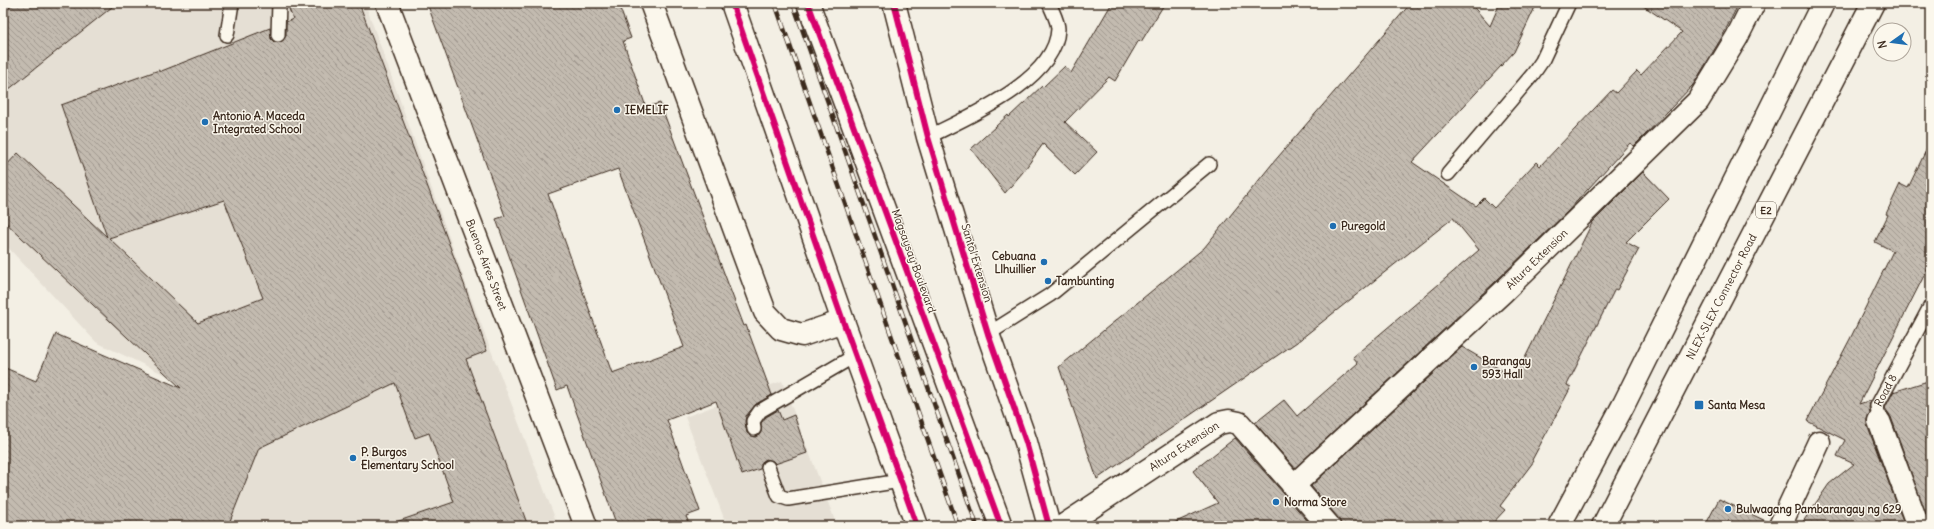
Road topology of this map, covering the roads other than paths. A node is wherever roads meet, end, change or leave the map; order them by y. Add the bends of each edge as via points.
1 (232, 3) edge
2 (279, 3) edge
3 (387, 3) edge
4 (651, 3) edge
5 (732, 3) edge
6 (808, 3) edge
7 (894, 3) edge
8 (1049, 3) edge
9 (1569, 3) edge
10 (1823, 3) edge
11 (1873, 3) edge
12 (1749, 5) edge
13 (227, 35) dead end
14 (278, 35) dead end
15 (1783, 90) dead end
16 (928, 137) junction
17 (1209, 164) dead end
18 (1448, 174) dead end
19 (1931, 305) edge
20 (843, 321) junction
21 (988, 334) junction
22 (856, 355) junction
23 (1879, 421) joint
24 (754, 429) dead end
25 (1819, 442) dead end
26 (768, 467) dead end
27 (900, 481) junction
28 (1293, 486) junction
29 (586, 526) edge
30 (917, 526) edge
31 (1001, 526) edge
32 (1049, 526) edge
33 (1062, 526) edge
34 (1329, 526) edge
35 (1559, 526) edge
36 (1564, 526) edge
37 (1603, 526) edge
38 (1780, 526) edge
39 (1918, 526) edge

1 - 13 lane
2 - 14 lane
3 - 29 main road, Buenos Aires Street
4 - 20 main road via 765,312 780,329 802,335
5 - 20 main road
6 - 31 main road, Magsaysay Boulevard
7 - 16 main road, Santol Extension
8 - 16 lane via 1058,28 1055,47 1040,70 997,102
9 - 18 lane via 1542,61 1533,74
10 - 35 main road, bridge via 1624,404
11 - 37 main road, NLEX-SLEX Connector Road / E2
12 - 28 main road, Altura Extension via 1698,101 1503,292
15 - 36 lane via 1680,289 1664,314 1652,326 1600,434
16 - 21 main road, Santol Extension
17 - 21 lane via 1050,295
19 - 23 lane, Road 8 via 1877,406
20 - 22 main road
21 - 32 main road, Santol Extension via 1026,442
22 - 24 lane via 760,411 753,421
22 - 27 main road
23 - 39 main road, Road 8
25 - 38 main road
26 - 27 lane via 779,496 788,499
27 - 30 main road
28 - 33 main road, Altura Extension via 1239,423 1229,421 1219,423
28 - 34 main road, Altura Extension

